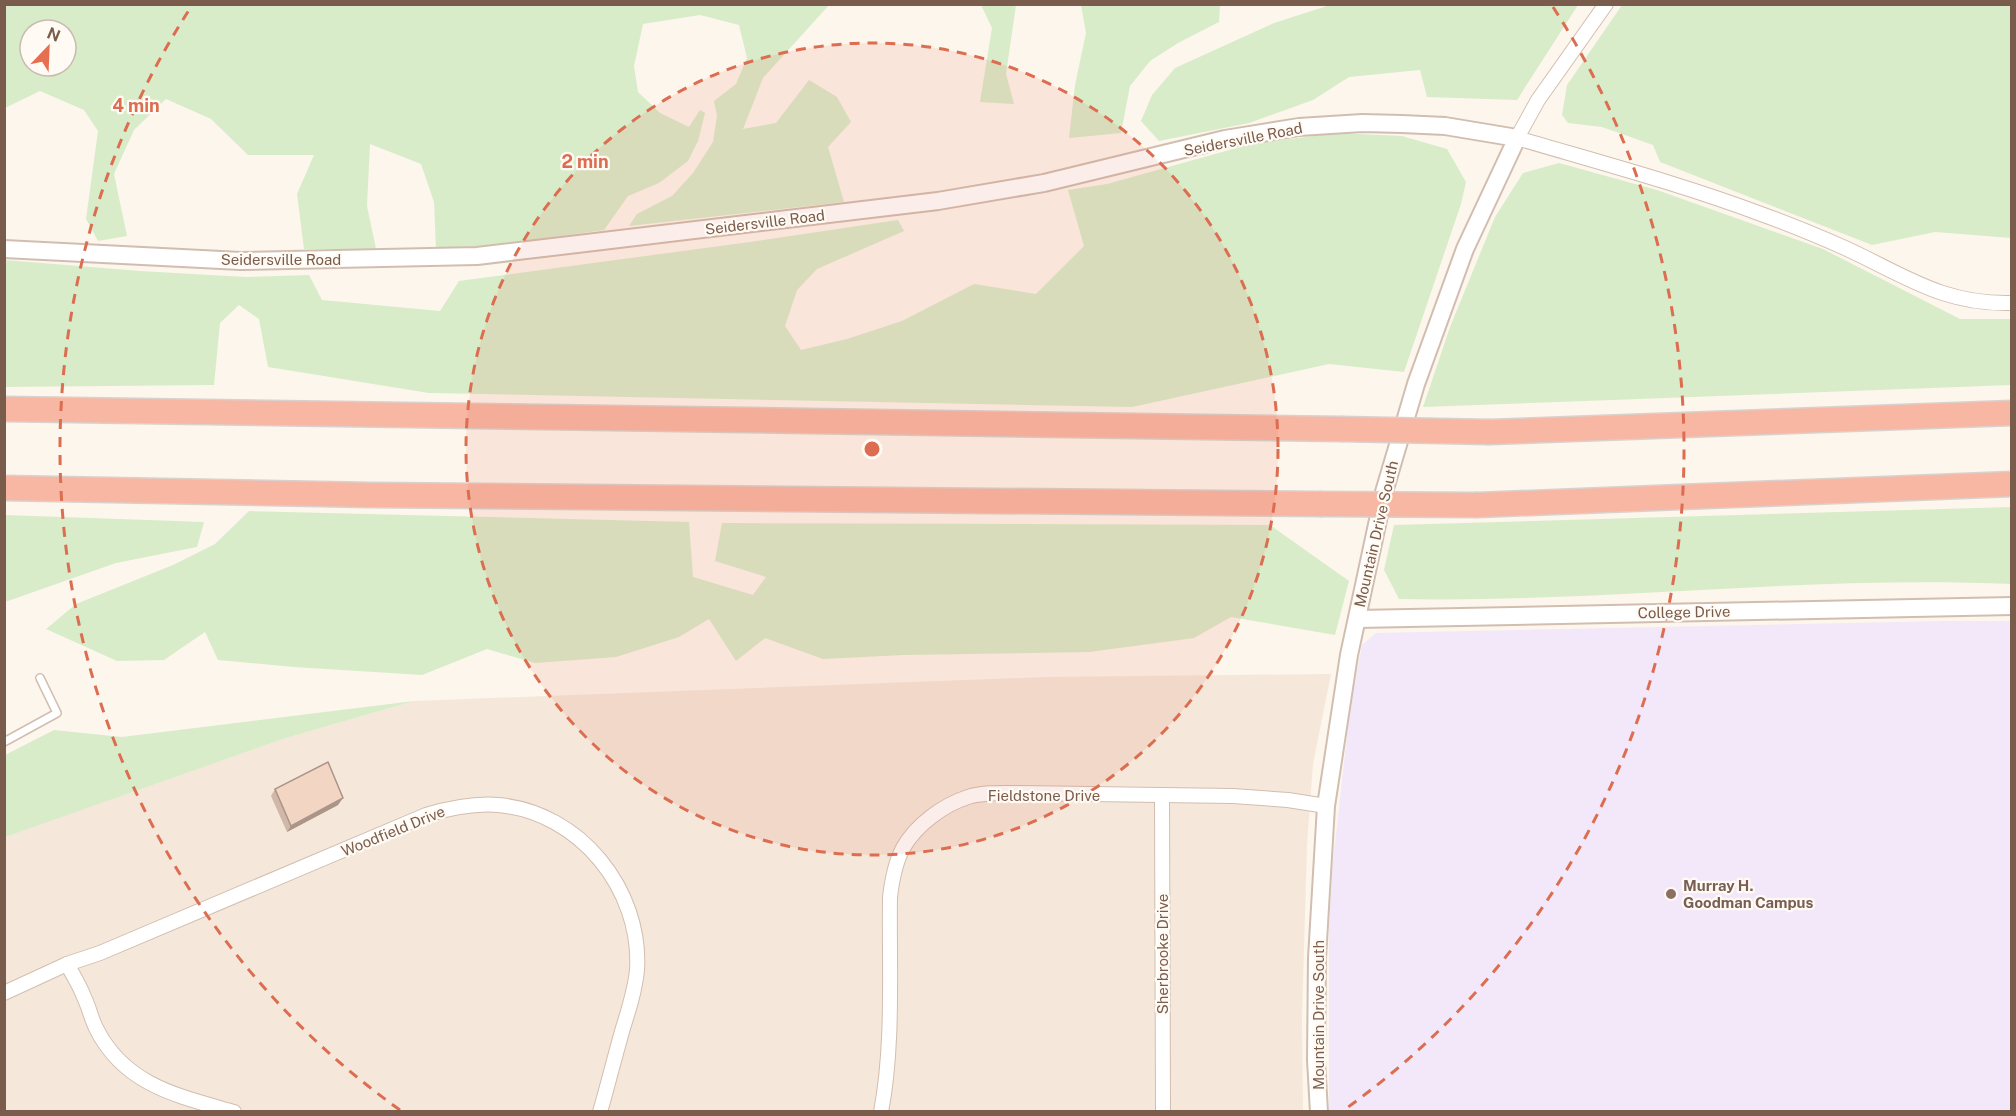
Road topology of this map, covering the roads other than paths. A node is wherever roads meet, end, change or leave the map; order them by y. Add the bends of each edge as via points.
1 (1606, 4) edge
2 (1517, 138) junction
3 (4, 249) edge
4 (2012, 303) edge
5 (4, 409) edge
6 (2012, 413) edge
7 (2012, 484) edge
8 (4, 488) edge
9 (2012, 606) edge
10 (1357, 619) junction
11 (39, 678) dead end
12 (4, 742) edge
13 (1162, 796) junction
14 (1326, 806) junction
15 (67, 964) junction
16 (4, 993) edge
17 (234, 1112) edge
18 (600, 1112) edge
19 (881, 1112) edge
20 (1163, 1112) edge
21 (1319, 1112) edge

1 - 2 street, Mountain Drive South via 1538,100
2 - 3 street, Seidersville Road via 1445,126 1299,127 1225,140 1044,183 938,201 477,256 241,261
2 - 4 street via 1760,213 1944,295
2 - 10 street, Mountain Drive South via 1465,249 1419,373 1384,492
5 - 6 highway, bridge via 1490,432
7 - 8 highway, bridge via 1478,505
9 - 10 street, College Drive
10 - 14 street, Mountain Drive South via 1341,696
11 - 12 lane via 57,713
13 - 14 street, Fieldstone Drive via 1233,796
13 - 19 street, Fieldstone Drive via 970,796 949,805 916,832 904,847 892,880 888,1047
13 - 20 street, Sherbrooke Drive
14 - 21 street, Mountain Drive South via 1317,958
15 - 16 street, Woodfield Drive
15 - 17 street via 96,1028 129,1071 161,1089
15 - 18 street, Woodfield Drive via 426,815 475,806 518,809 554,822 586,844 610,872 628,906 637,970

